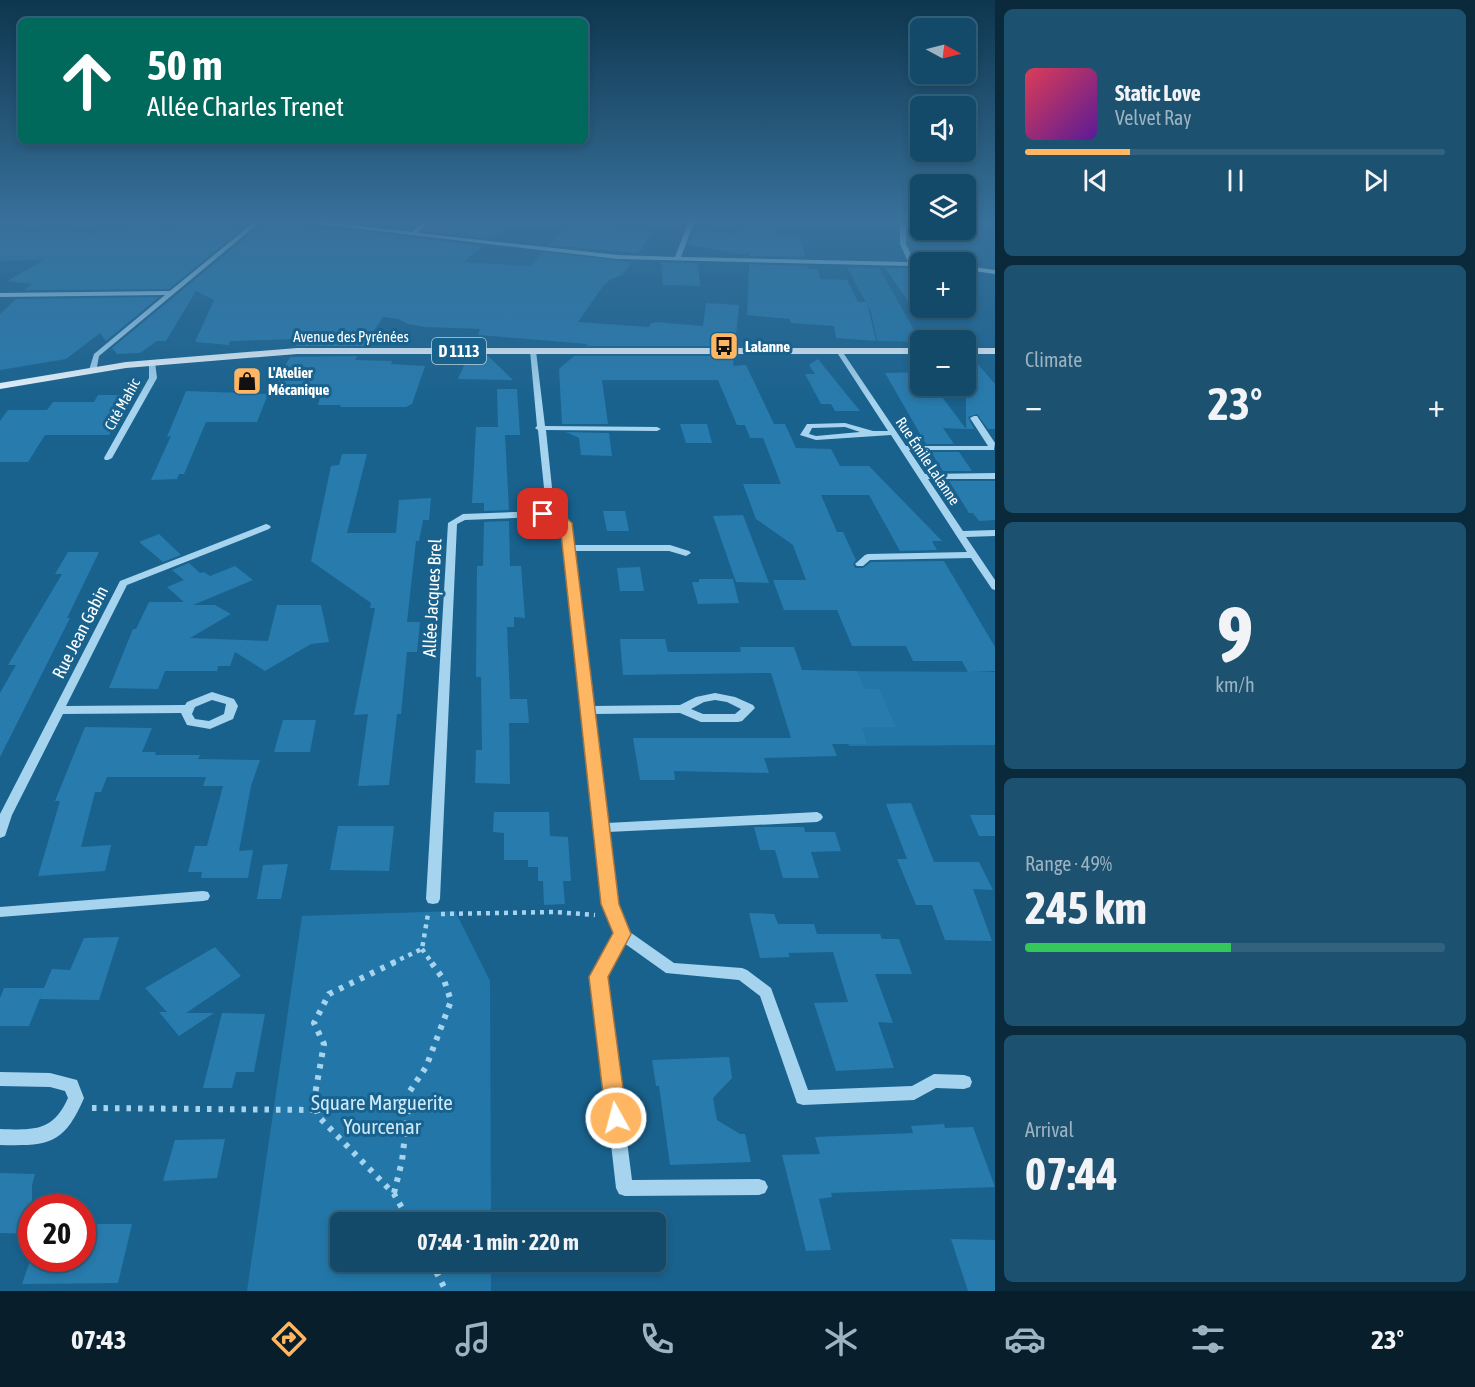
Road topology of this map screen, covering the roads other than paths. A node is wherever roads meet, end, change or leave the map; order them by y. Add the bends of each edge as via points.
1 (184, 283) edge
2 (172, 293) junction
3 (0, 295) edge
4 (533, 351) junction
5 (839, 351) junction
6 (910, 351) edge
7 (976, 351) edge
8 (995, 351) edge
9 (151, 362) junction
10 (93, 370) junction
11 (0, 386) edge
12 (974, 418) dead end
13 (539, 428) junction
14 (657, 429) dead end
15 (873, 433) junction
16 (893, 433) junction
17 (903, 448) junction
18 (108, 458) dead end
19 (995, 476) edge
20 (923, 477) junction
21 (550, 508) junction
22 (266, 527) dead end
23 (995, 533) edge
24 (960, 534) junction
25 (570, 548) junction
26 (686, 553) dead end
27 (974, 555) junction
28 (860, 564) dead end
29 (995, 587) edge
30 (682, 709) junction
31 (58, 710) junction
32 (187, 710) dead end
33 (588, 710) junction
34 (817, 817) dead end
35 (602, 828) junction
36 (0, 833) edge
37 (203, 896) dead end
38 (433, 899) road end
39 (0, 912) edge
40 (622, 934) junction
41 (0, 1079) edge
42 (964, 1082) dead end
43 (0, 1137) edge
44 (759, 1187) dead end

1 - 2 street
2 - 3 street
2 - 10 street via 96,355
4 - 5 main road, Avenue des Pyrénées / D 1113
4 - 9 main road, Avenue des Pyrénées / D 1113 via 297,351
4 - 13 street
5 - 6 main road, Avenue des Pyrénées / D 1113
5 - 16 street, Rue Émile Lalanne
7 - 8 main road
9 - 10 main road, Avenue des Pyrénées / D 1113
9 - 18 street, Cité Mahic via 153,378
10 - 11 main road, Avenue des Pyrénées / D 1113
12 - 17 street via 994,448
13 - 14 street
13 - 21 street
15 - 15 street via 845,425 810,426 804,435 816,438
15 - 16 street
16 - 17 street, Rue Émile Lalanne
17 - 20 street, Rue Émile Lalanne
19 - 20 street
20 - 24 street, Rue Émile Lalanne
21 - 25 street via 566,523
21 - 38 street, Allée Jacques Brel via 543,514 463,517 453,523
22 - 31 street, Rue Jean Gabin via 123,583
23 - 24 street
24 - 27 street, Rue Émile Lalanne
25 - 26 street via 670,548
25 - 33 street
27 - 28 street via 868,557
27 - 29 street, Rue Émile Lalanne
30 - 30 street via 701,718 738,718 749,708 730,697 700,697
30 - 33 street
31 - 32 street
31 - 36 street, Rue Jean Gabin
33 - 35 street
34 - 35 street
35 - 40 street via 612,909
37 - 39 street
40 - 42 street via 672,969 742,974 766,992 803,1098 914,1093 934,1081
40 - 44 street via 598,977 625,1188
41 - 43 street via 50,1080 70,1085 76,1098 69,1118 54,1132 37,1137

